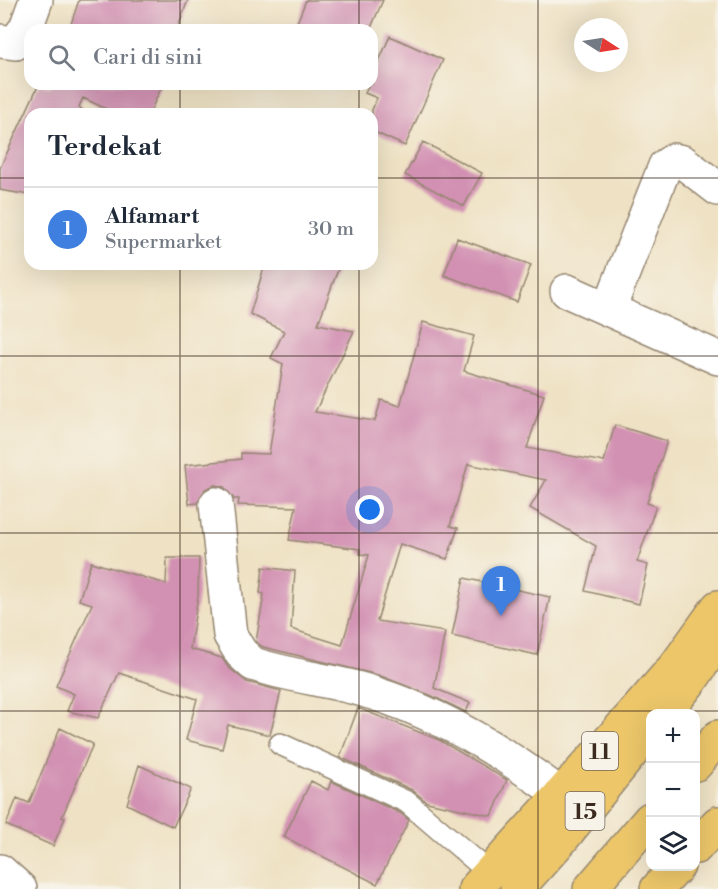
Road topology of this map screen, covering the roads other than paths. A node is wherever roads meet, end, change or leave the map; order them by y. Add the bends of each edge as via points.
1 (36, 0) edge
2 (27, 24) edge
3 (24, 31) edge
4 (0, 41) edge
5 (718, 189) edge
6 (567, 291) dead end
7 (609, 309) junction
8 (718, 358) edge
9 (216, 504) dead end
10 (718, 607) edge
11 (718, 640) edge
12 (668, 709) edge
13 (646, 735) edge
14 (718, 737) edge
15 (280, 744) dead end
16 (697, 763) edge
17 (561, 795) junction
18 (718, 823) edge
19 (646, 825) edge
20 (700, 843) edge
21 (0, 871) edge
22 (674, 871) edge
23 (494, 884) edge
24 (20, 889) edge
25 (590, 889) edge
26 (657, 889) edge

1 - 2 street
3 - 4 street via 15,43
5 - 7 street via 683,162 674,160 666,166
6 - 7 street
7 - 8 street
9 - 17 street via 230,635 253,664 373,693 425,713 515,761
10 - 17 highway, 11 via 677,664
11 - 12 highway
13 - 23 highway, 15
14 - 16 highway
15 - 23 lane via 407,801
17 - 23 highway, 11
18 - 20 highway
19 - 25 highway, 15
21 - 24 street
22 - 26 highway

